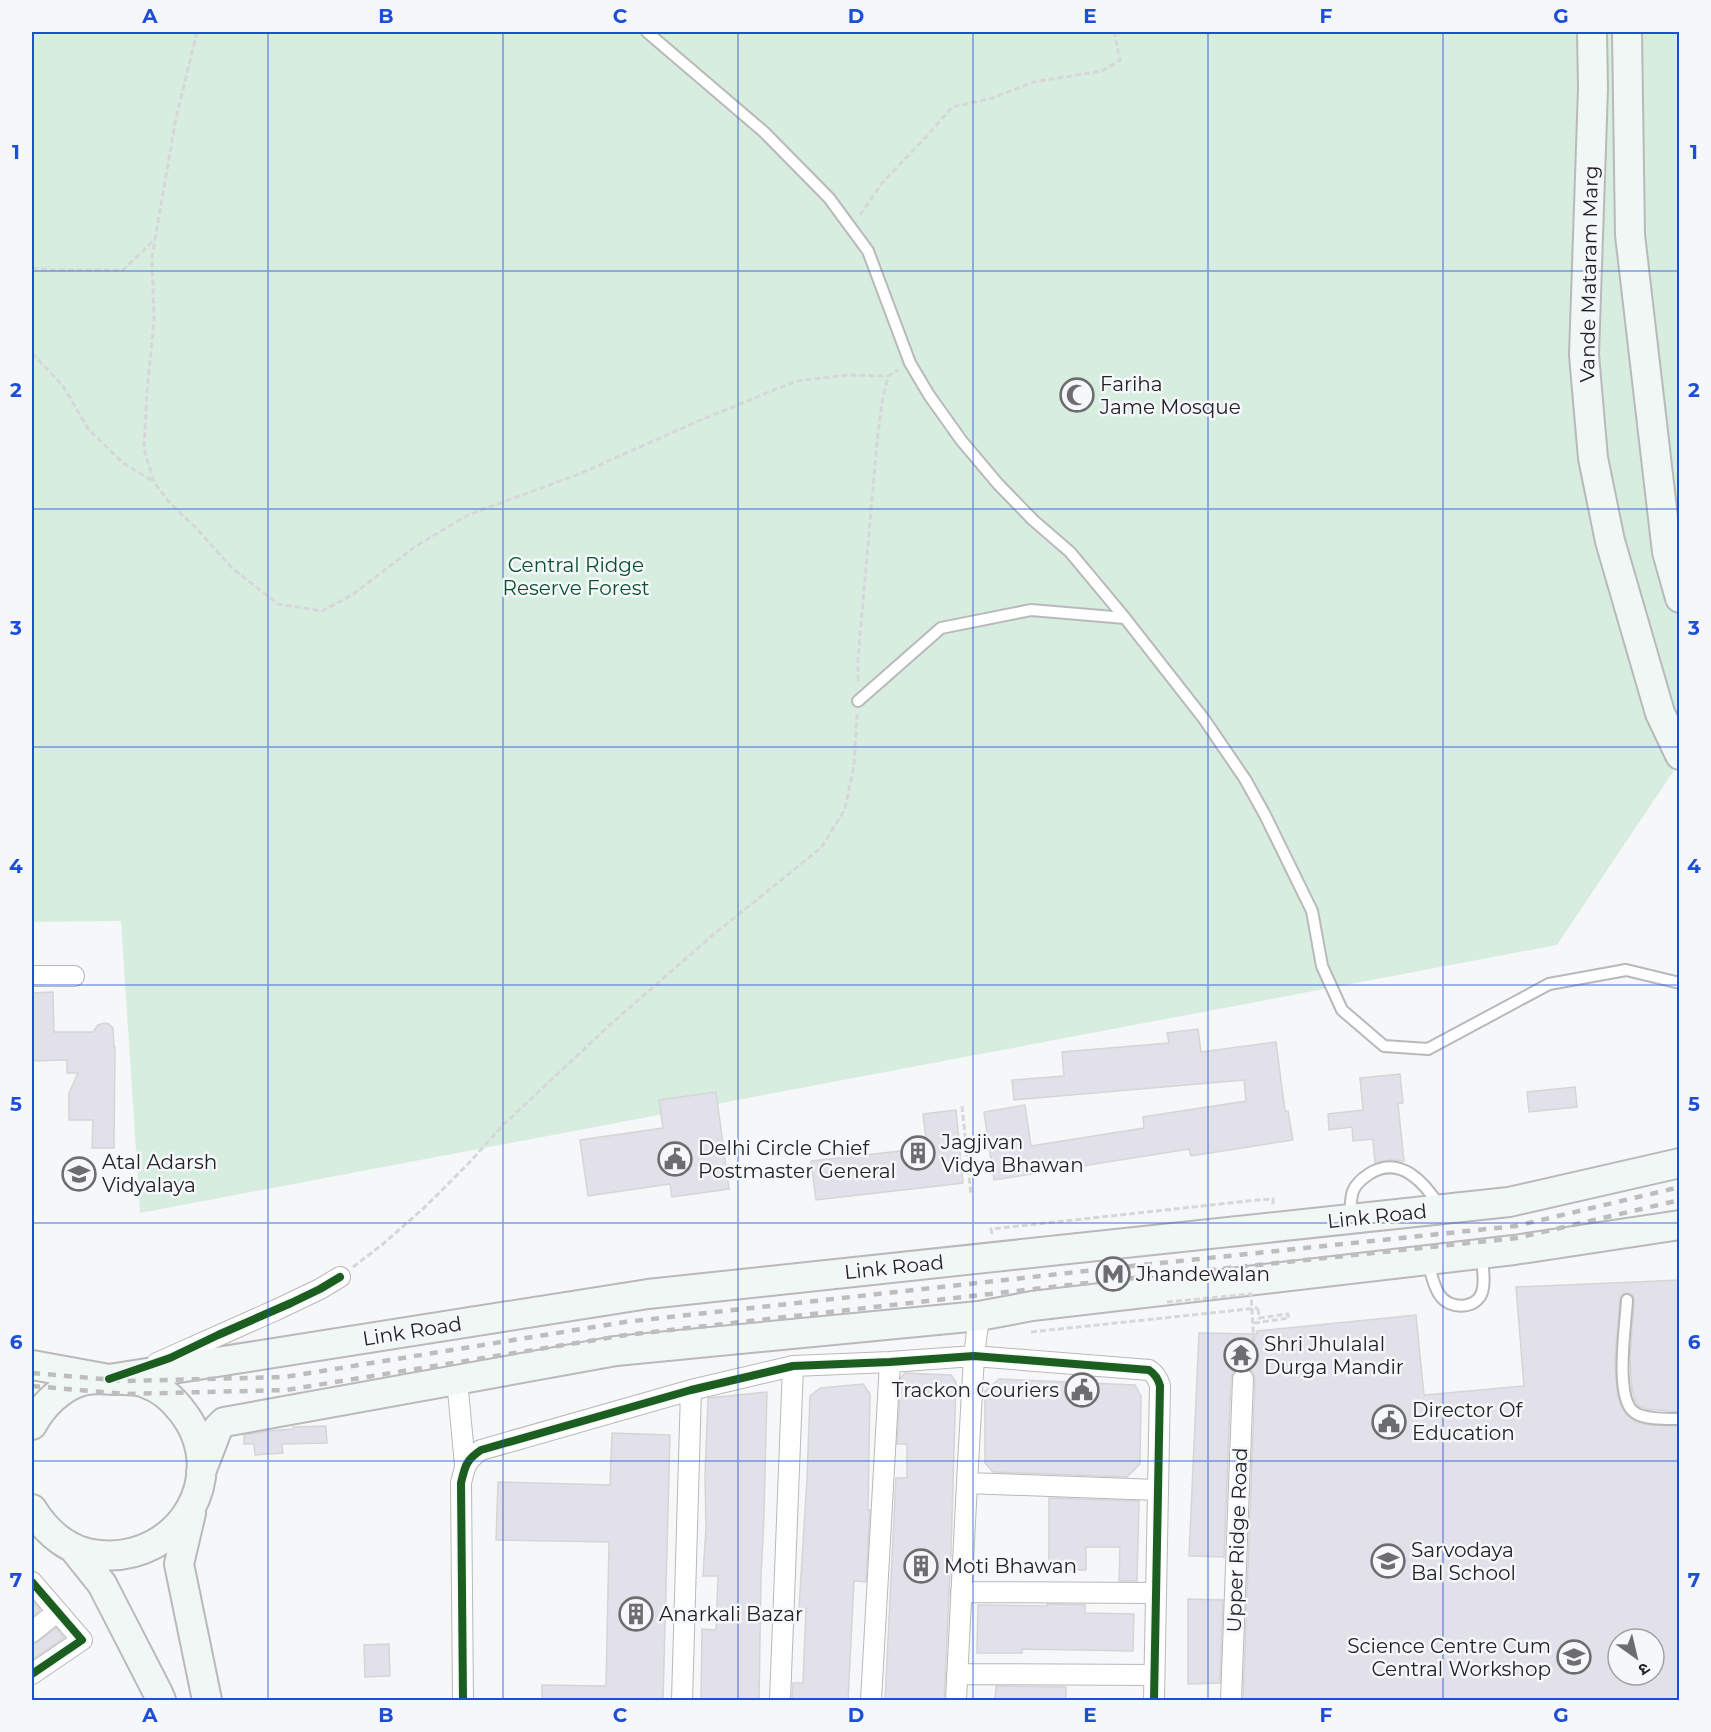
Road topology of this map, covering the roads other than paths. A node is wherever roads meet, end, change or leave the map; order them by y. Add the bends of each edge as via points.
1 (647, 32) edge
2 (1592, 32) edge
3 (1627, 32) edge
4 (1680, 598) edge
5 (1125, 618) junction
6 (858, 701) road end
7 (1680, 755) edge
8 (32, 976) edge
9 (74, 976) dead end
10 (1680, 983) edge
11 (1680, 1163) edge
12 (1442, 1209) junction
13 (1350, 1219) junction
14 (1680, 1225) edge
15 (1482, 1254) junction
16 (1428, 1260) junction
17 (340, 1277) road end
18 (1627, 1300) dead end
19 (979, 1316) junction
20 (974, 1356) junction
21 (890, 1362) junction
22 (32, 1365) edge
23 (793, 1366) junction
24 (1243, 1378) dead end
25 (109, 1379) junction
26 (457, 1380) junction
27 (690, 1390) junction
28 (1680, 1419) edge
29 (32, 1425) edge
30 (465, 1465) junction
31 (201, 1472) junction
32 (967, 1482) junction
33 (1158, 1491) junction
34 (192, 1505) junction
35 (32, 1509) edge
36 (74, 1549) junction
37 (32, 1582) edge
38 (961, 1592) junction
39 (1156, 1593) junction
40 (57, 1612) junction
41 (32, 1632) edge
42 (32, 1674) edge
43 (957, 1674) junction
44 (1154, 1675) junction
45 (160, 1701) edge
46 (207, 1701) edge
47 (463, 1701) edge
48 (682, 1701) edge
49 (780, 1701) edge
50 (871, 1701) edge
51 (956, 1701) edge
52 (1154, 1701) edge
53 (1231, 1701) edge

1 - 5 lane via 764,132 829,198 868,251 910,363 929,395 998,483 1070,552
2 - 7 main road, Vande Mataram Marg via 1584,355 1593,458 1610,541 1660,714
3 - 4 main road, Vande Mataram Marg via 1630,236 1667,552
5 - 6 lane via 1031,610 941,628
5 - 10 lane via 1245,779 1312,911 1322,966 1342,1011 1384,1046 1428,1049 1549,984 1626,970
8 - 9 street
11 - 12 main road, Link Road via 1509,1202
12 - 13 main road, Link Road
12 - 13 lane via 1410,1172 1387,1168 1361,1179 1353,1190
13 - 25 main road, Link Road via 648,1294
14 - 15 main road
15 - 16 main road
15 - 16 lane via 1482,1294 1463,1306 1450,1304 1438,1294
16 - 19 main road via 1032,1306
17 - 25 street via 170,1358
18 - 28 lane via 1623,1362 1627,1404 1635,1413
19 - 20 street
19 - 26 main road via 616,1351
20 - 21 street
20 - 32 street
20 - 33 street via 1149,1370 1160,1386
21 - 23 street
21 - 50 street
22 - 25 main road
23 - 27 street
23 - 49 street
24 - 53 street, Upper Ridge Road
25 - 29 main road via 82,1381 62,1391 45,1405
25 - 31 main road via 144,1382 176,1403 196,1435
26 - 30 street
26 - 31 main road via 224,1422
27 - 30 street via 497,1444 471,1456
27 - 48 street
30 - 47 street via 460,1495
31 - 34 main road
32 - 33 street
32 - 38 street
33 - 39 street
34 - 36 main road via 182,1522 151,1547 113,1556
34 - 46 main road via 179,1564
35 - 36 main road via 49,1532
36 - 45 main road via 102,1584
37 - 40 street
38 - 39 street
38 - 43 street
39 - 44 street
40 - 41 street
40 - 42 street via 82,1641
43 - 44 street
43 - 51 street
44 - 52 street

